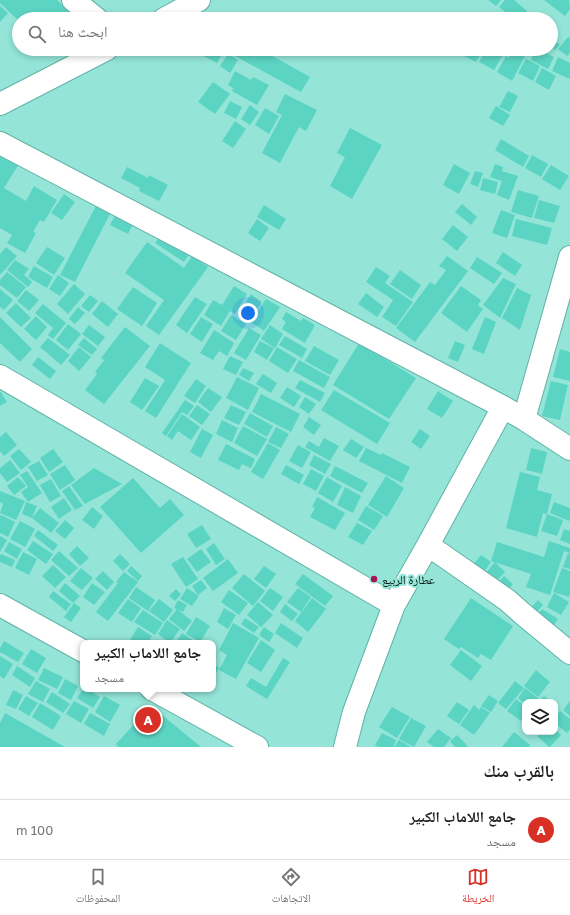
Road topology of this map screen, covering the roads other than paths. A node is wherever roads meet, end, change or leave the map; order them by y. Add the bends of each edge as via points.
1 (73, 0) edge
2 (199, 0) edge
3 (88, 12) edge
4 (177, 12) edge
5 (93, 56) edge
6 (0, 104) edge
7 (0, 143) edge
8 (570, 257) edge
9 (0, 376) edge
10 (503, 407) junction
11 (524, 419) junction
12 (570, 449) edge
13 (428, 545) junction
14 (0, 605) edge
15 (394, 605) junction
16 (80, 649) edge
17 (570, 652) edge
18 (157, 692) edge
19 (257, 747) edge
20 (345, 747) edge

1 - 3 street
2 - 4 street
5 - 6 street
7 - 10 street
8 - 11 street
9 - 15 street
10 - 11 street
10 - 13 street
11 - 12 street
13 - 15 street
13 - 17 street via 507,600
14 - 16 street
15 - 20 street via 354,712
18 - 19 street

